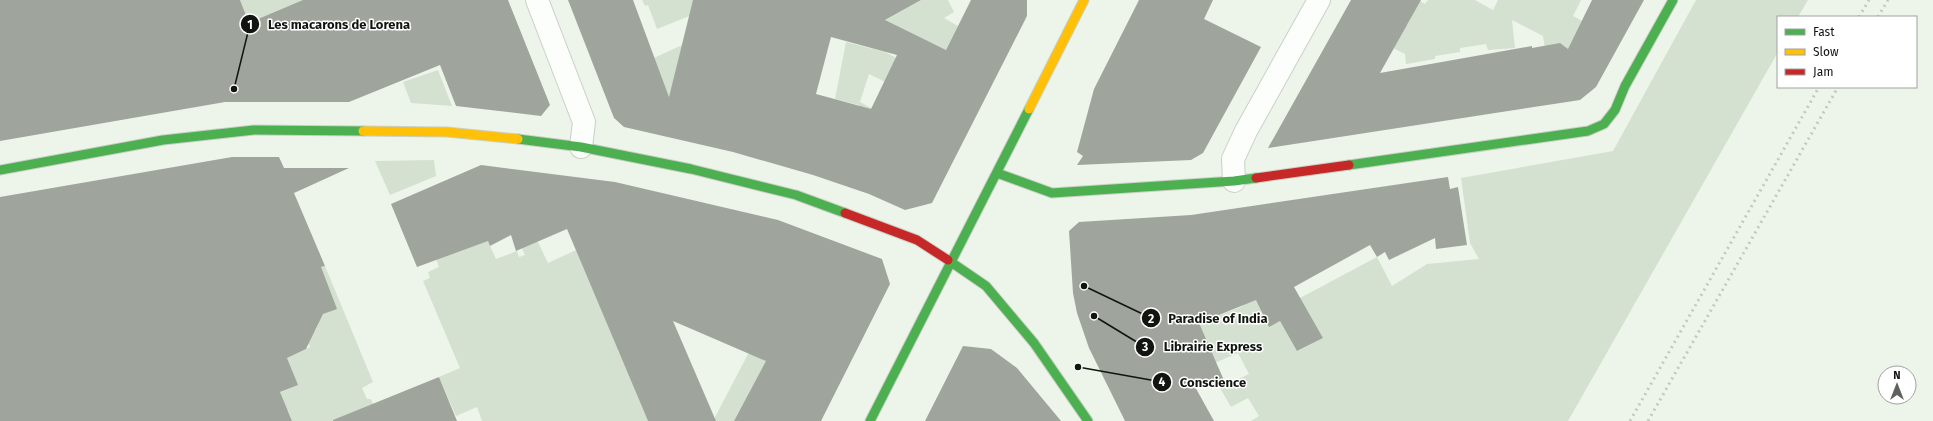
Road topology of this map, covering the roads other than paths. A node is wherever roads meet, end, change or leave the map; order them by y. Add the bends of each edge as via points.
1 (537, 0) edge
2 (1084, 0) edge
3 (1319, 0) edge
4 (1673, 0) edge
5 (582, 146) junction
6 (0, 170) edge
7 (997, 173) junction
8 (1234, 182) junction
9 (952, 263) junction
10 (870, 421) edge
11 (1088, 421) edge

1 - 5 street via 584,122
2 - 7 street
3 - 8 street via 1246,131 1233,159
4 - 8 street via 1625,86 1615,110 1604,124 1588,131
5 - 6 street via 447,132 254,130 162,140
5 - 9 street via 692,169 796,195 917,240
7 - 8 street via 1052,193
7 - 9 street
9 - 10 street
9 - 11 street via 986,286 1034,343

